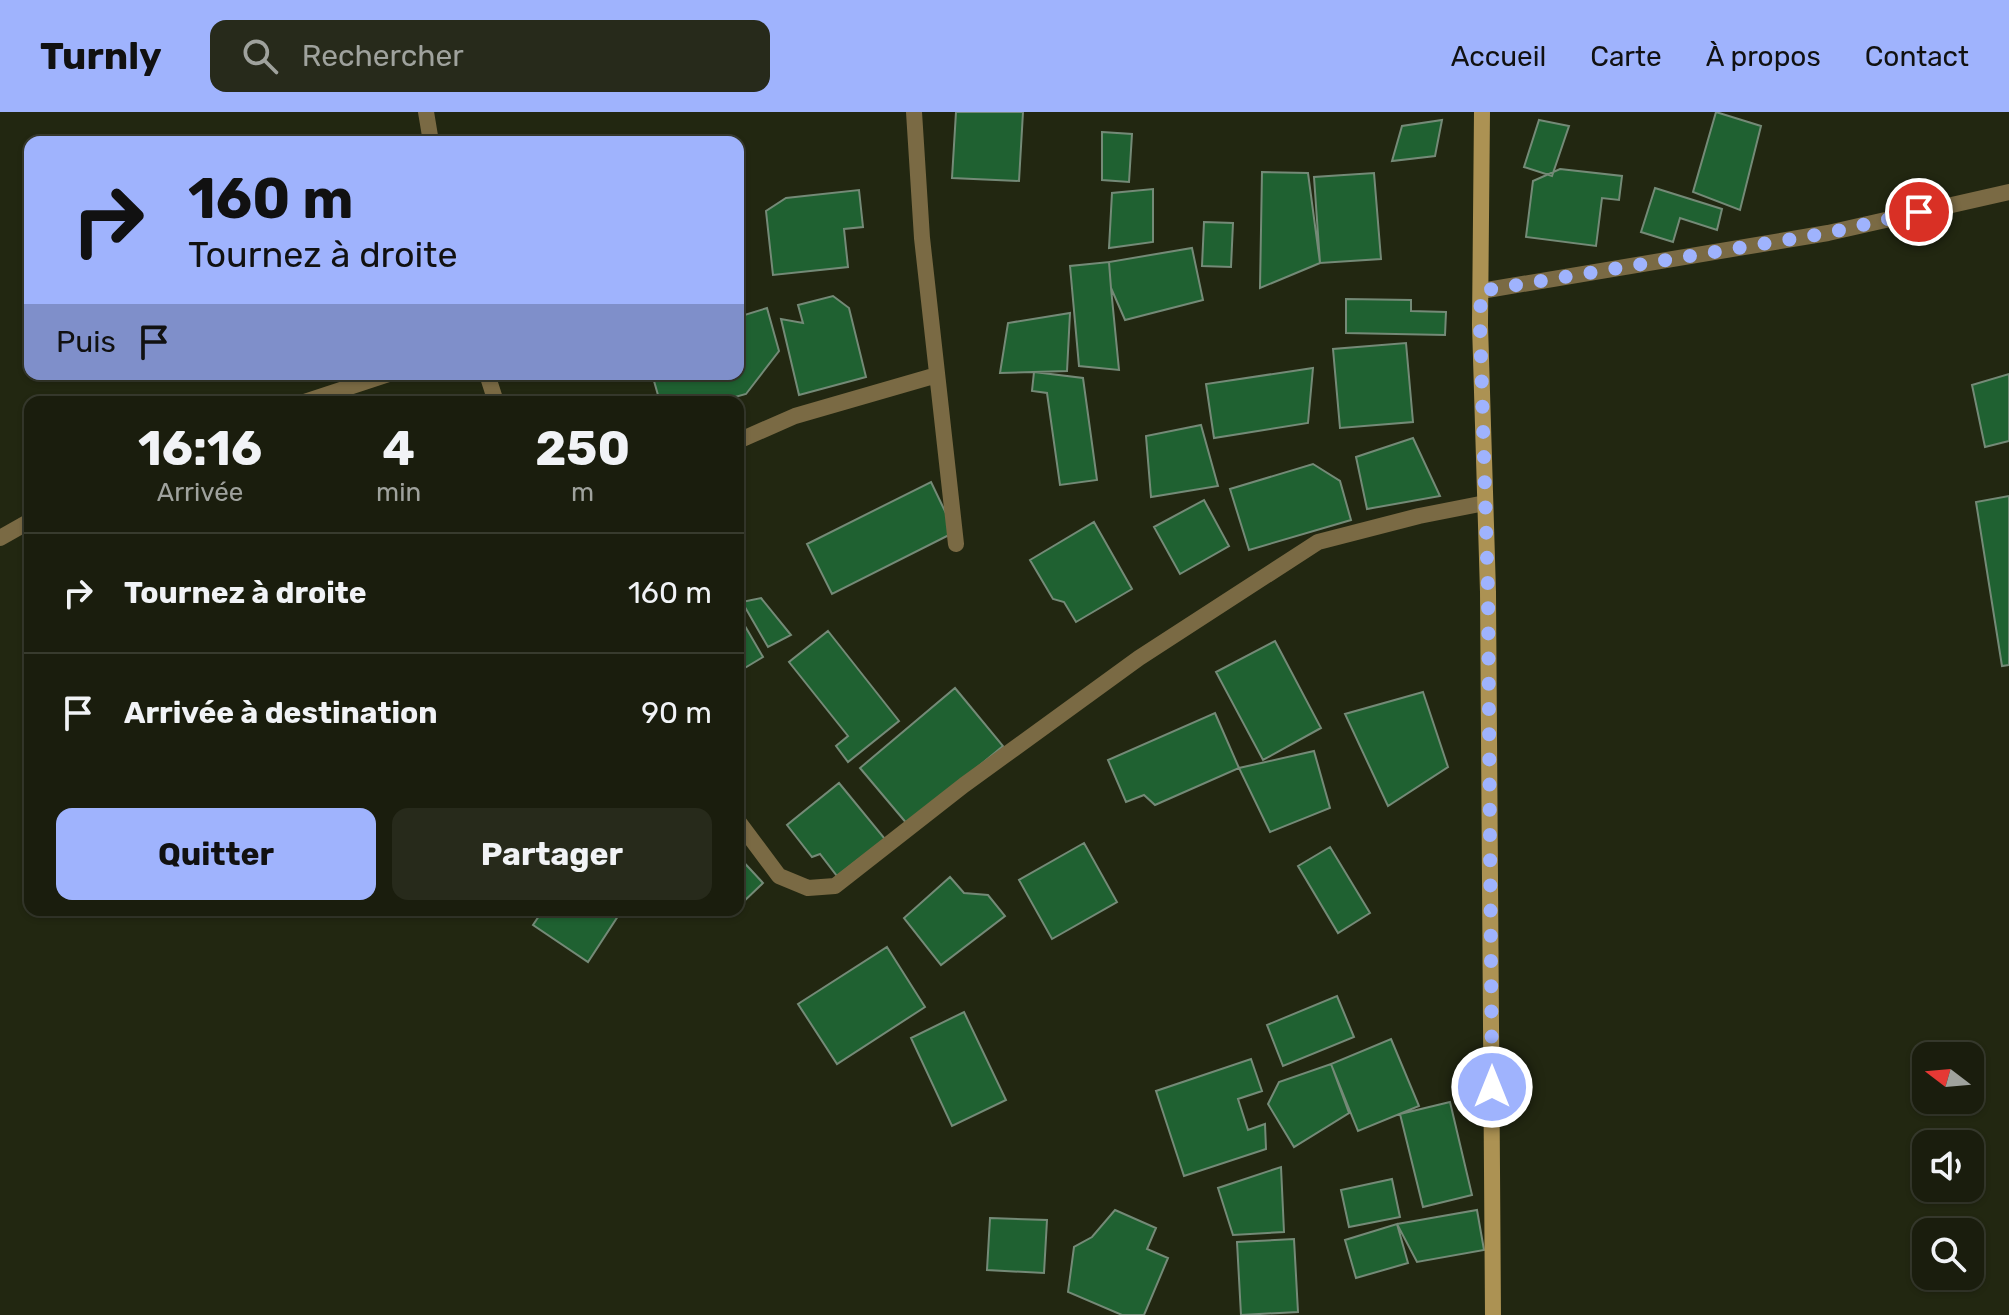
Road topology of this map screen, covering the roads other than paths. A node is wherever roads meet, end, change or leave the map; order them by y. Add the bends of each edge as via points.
1 (426, 112) edge
2 (914, 112) edge
3 (1482, 112) edge
4 (430, 136) edge
5 (2009, 192) edge
6 (1481, 291) junction
7 (937, 375) junction
8 (371, 380) edge
9 (322, 396) edge
10 (744, 438) edge
11 (1485, 503) junction
12 (24, 524) edge
13 (0, 538) edge
14 (956, 544) dead end
15 (744, 829) edge
16 (1493, 1315) edge

1 - 4 street
2 - 7 street
3 - 6 street
5 - 6 street via 1828,233
6 - 11 street
7 - 10 street via 795,416
7 - 14 street
8 - 9 street
11 - 15 street via 1318,542 1139,658 835,886 808,888 779,876
11 - 16 street
12 - 13 street

